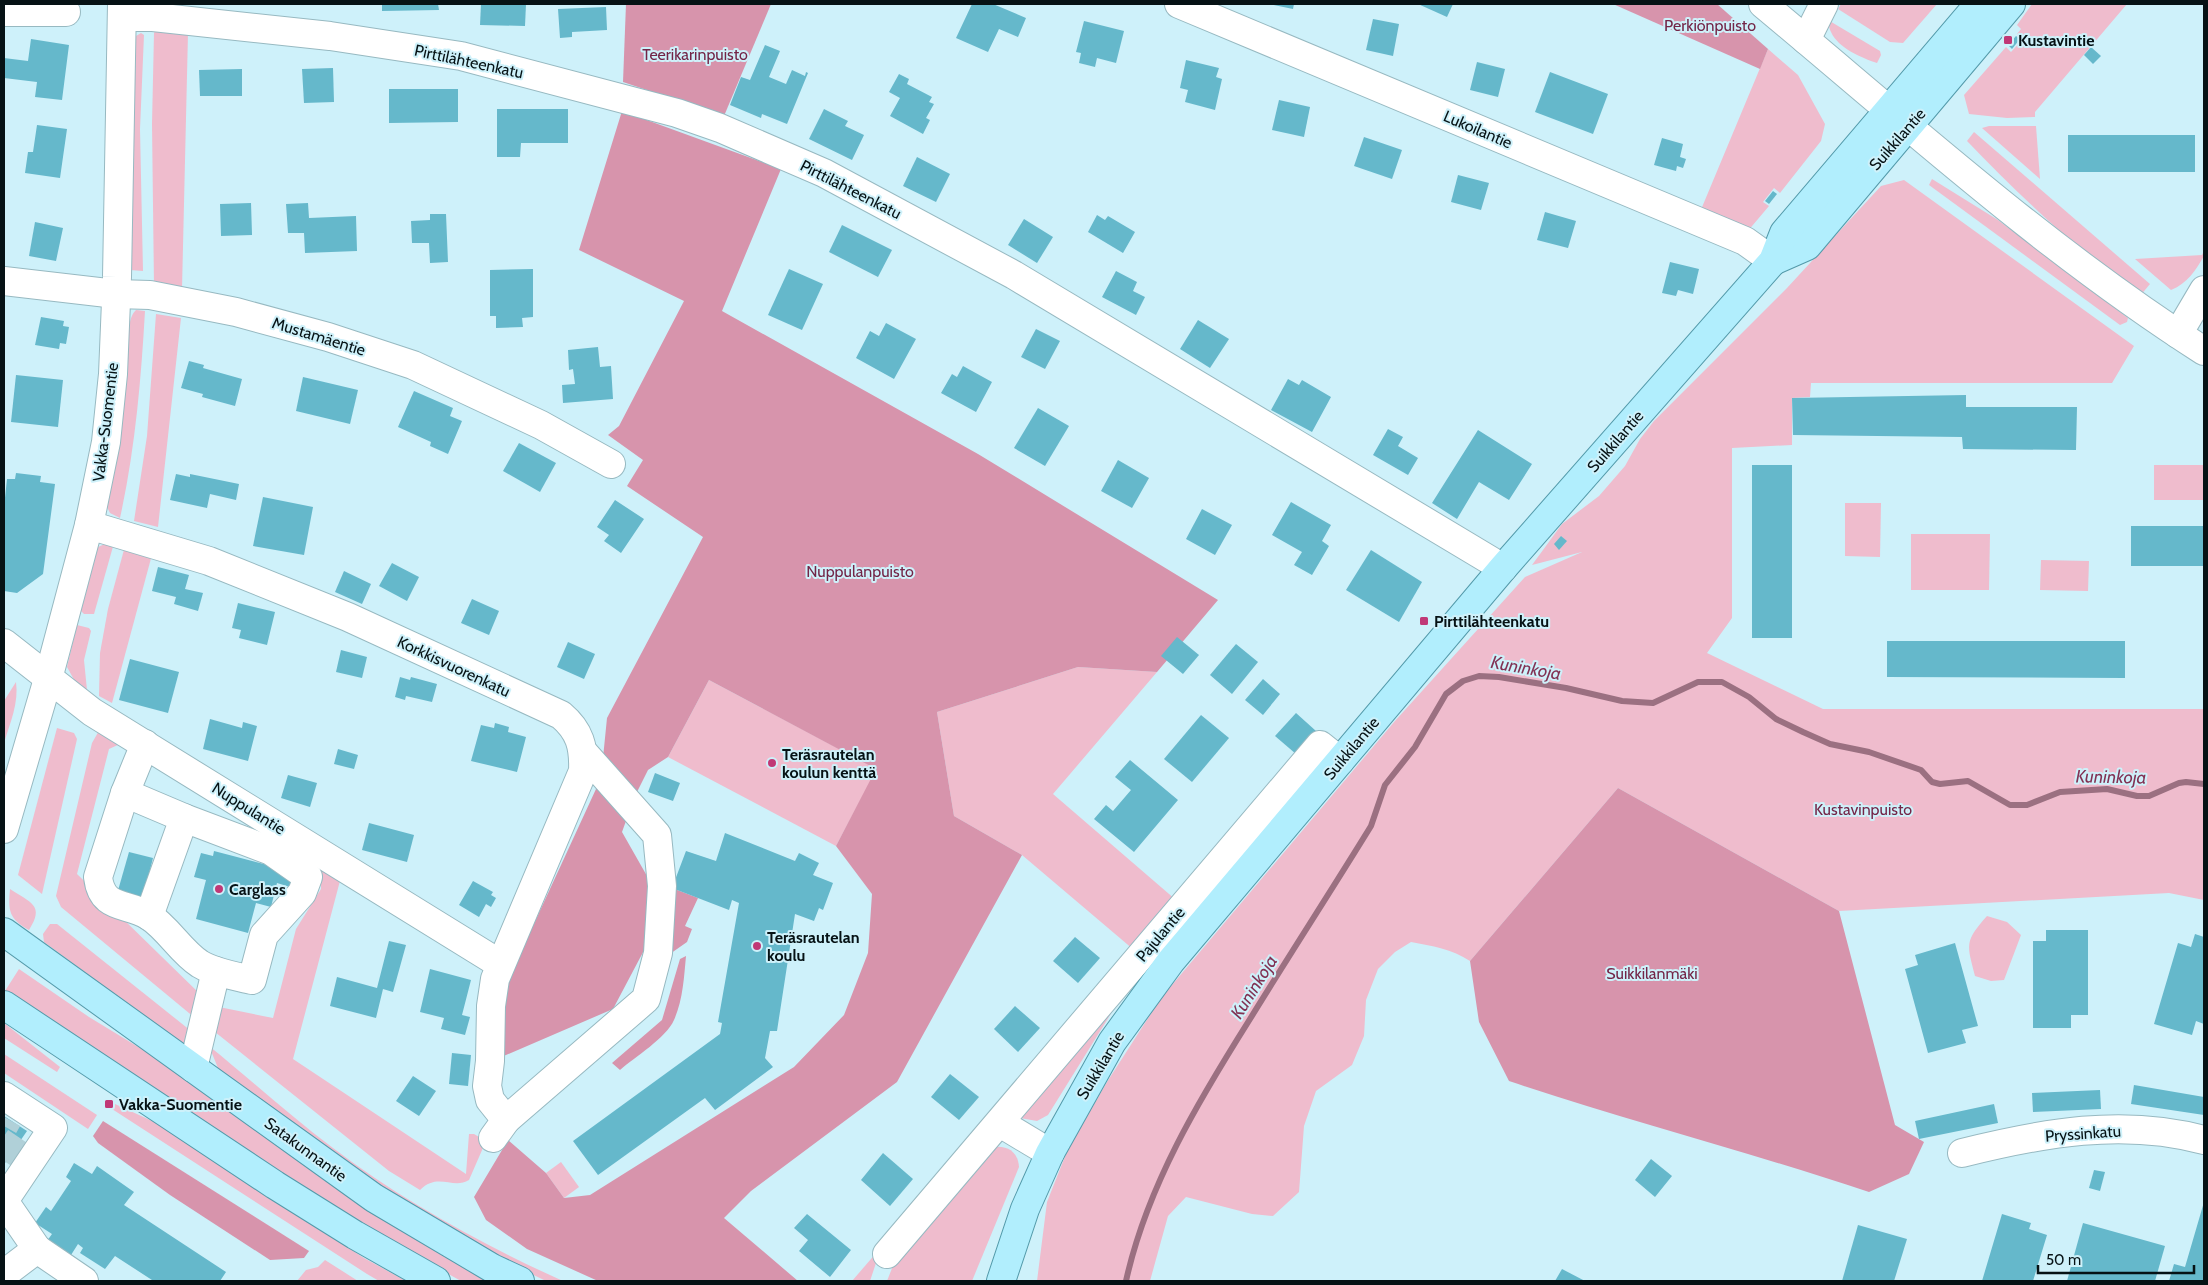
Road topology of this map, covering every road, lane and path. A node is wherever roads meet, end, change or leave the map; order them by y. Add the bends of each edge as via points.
1 (1179, 4) edge
2 (1762, 4) edge
3 (1824, 4) edge
4 (1979, 4) edge
5 (2011, 4) edge
6 (122, 10) edge
7 (4, 12) edge
8 (66, 12) dead end
9 (1806, 40) junction
10 (1898, 118) junction
11 (1773, 260) junction
12 (4, 281) edge
13 (2204, 290) edge
14 (116, 294) junction
15 (2178, 334) junction
16 (2204, 350) edge
17 (611, 464) dead end
18 (89, 525) junction
19 (1504, 568) junction
20 (4, 643) edge
21 (48, 679) junction
22 (144, 744) junction
23 (584, 753) junction
24 (1330, 753) junction
25 (125, 793) junction
26 (184, 818) junction
27 (4, 829) edge
28 (149, 916) junction
29 (4, 932) edge
30 (500, 964) junction
31 (216, 971) junction
32 (4, 1005) edge
33 (193, 1068) junction
34 (18, 1113) edge
35 (1000, 1123) junction
36 (2204, 1140) edge
37 (1050, 1153) junction
38 (1962, 1153) dead end
39 (4, 1201) edge
40 (37, 1249) junction
41 (887, 1254) dead end
42 (4, 1274) edge
43 (84, 1281) edge
44 (436, 1281) edge
45 (520, 1281) edge
46 (1001, 1281) edge

1 - 11 street, Lukoilantie via 1745,241
2 - 9 street
3 - 9 street
4 - 10 main road, Suikkilantie
5 - 10 main road, Suikkilantie
6 - 14 street, Vakka-Suomentie
6 - 19 street, Pirttilähteenkatu via 153,17 330,36 461,56 677,113 720,128 824,173 1014,275
7 - 8 street
9 - 10 street
10 - 11 main road, Suikkilantie via 1808,246
10 - 15 street via 2100,280
11 - 19 main road, Suikkilantie
12 - 14 street, Mustamäentie
13 - 15 street
14 - 17 street, Mustamäentie via 150,295 236,312 328,337 412,365 541,425
14 - 18 street, Vakka-Suomentie via 106,442
15 - 16 street
18 - 21 street, Vakka-Suomentie
18 - 23 street, Korkkisvuorenkatu via 209,561 348,617 561,715 576,731
19 - 24 main road, Suikkilantie
20 - 21 street, Nuppulantie
21 - 22 street, Nuppulantie via 92,712
21 - 27 street, Vakka-Suomentie
22 - 25 street
22 - 30 street, Nuppulantie
23 - 30 street via 583,771
23 - 30 street via 657,835 662,886 658,953 646,998 499,1129 487,1086 491,1006
24 - 35 street, Pajulantie
24 - 37 main road, Suikkilantie via 1112,1042
25 - 26 street
25 - 28 street via 98,877 99,886 110,902
26 - 28 street
26 - 31 street via 271,851 308,877 302,894 264,935 252,980
28 - 31 street via 200,964
29 - 33 main road, Satakunnantie
31 - 33 street
32 - 44 main road via 275,1185 355,1236
33 - 45 main road, Satakunnantie via 374,1198 492,1268
34 - 39 street via 53,1128
35 - 37 street
35 - 41 street, Pajulantie
36 - 38 street, Pryssinkatu via 2154,1130 2096,1129 2051,1133
37 - 46 main road, Suikkilantie via 1025,1210
39 - 40 street
40 - 42 street
40 - 43 street

